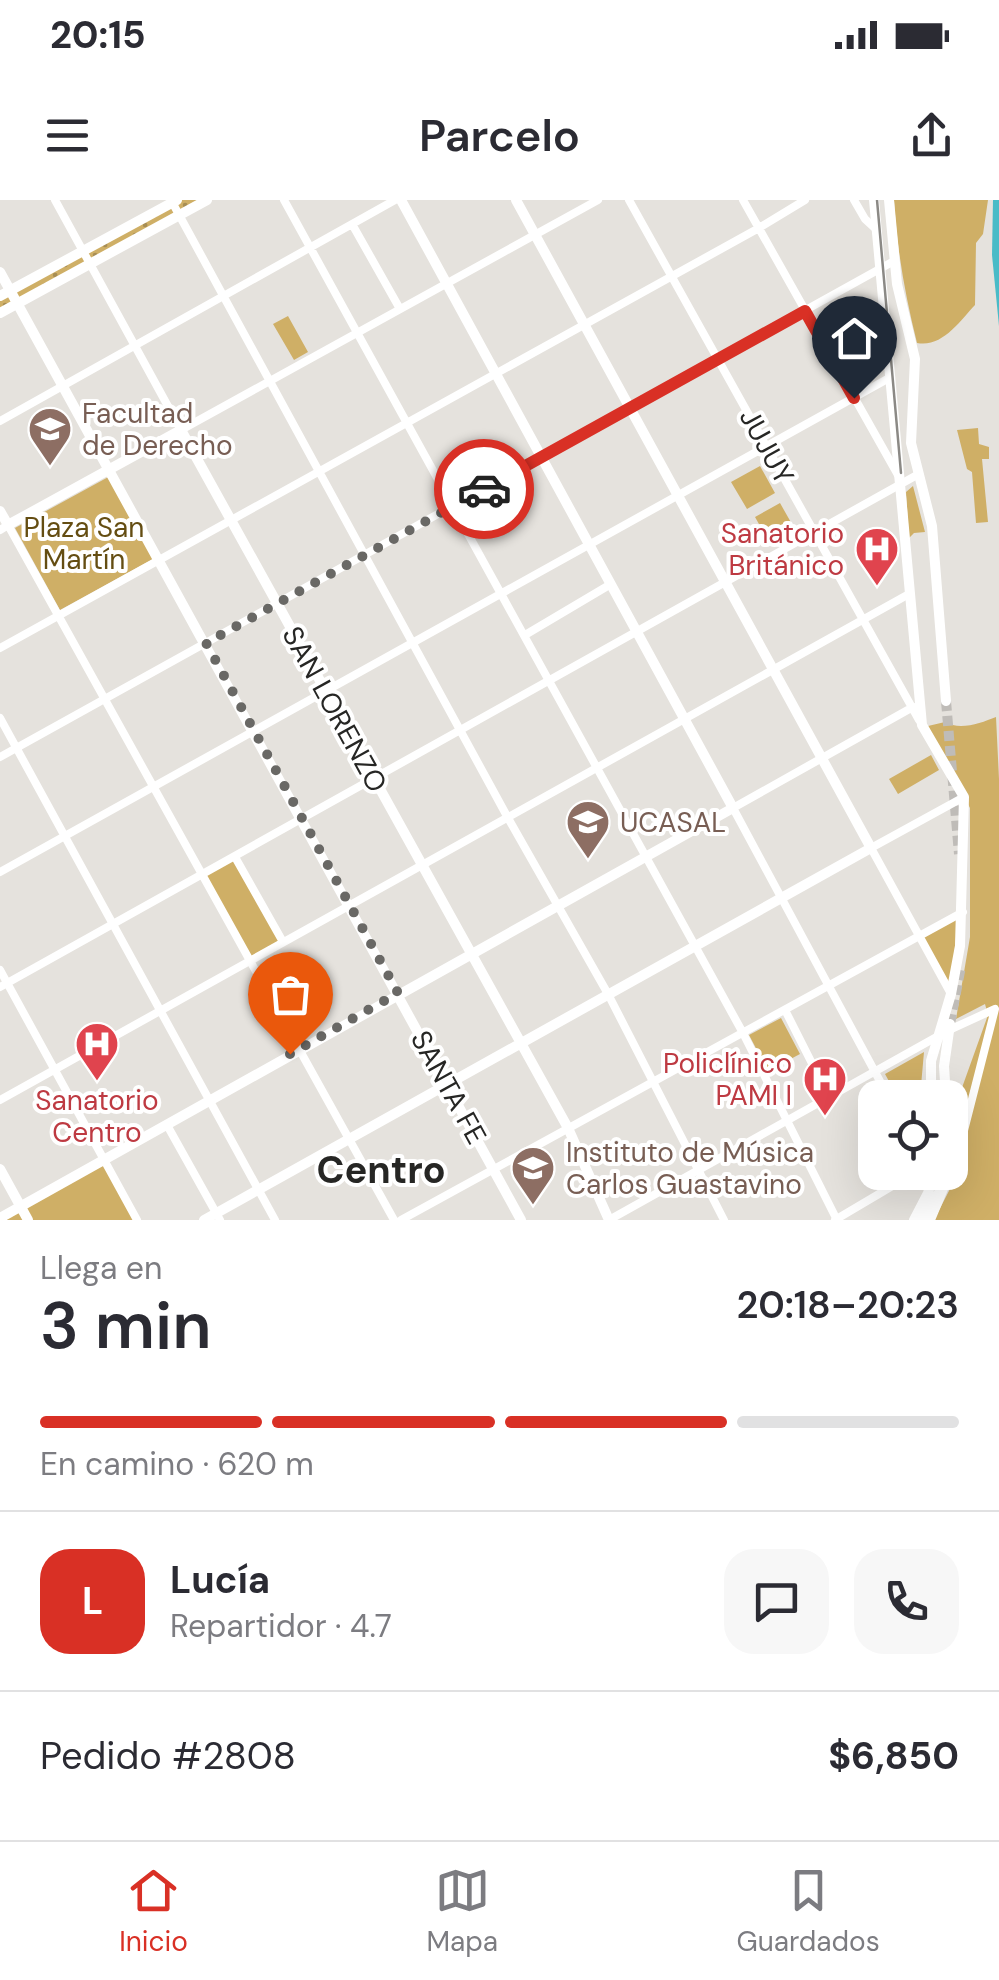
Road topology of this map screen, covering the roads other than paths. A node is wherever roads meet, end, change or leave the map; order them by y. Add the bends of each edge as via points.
1 (55, 200) edge
2 (207, 200) edge
3 (284, 200) edge
4 (398, 200) edge
5 (516, 200) edge
6 (598, 200) edge
7 (629, 200) edge
8 (743, 200) edge
9 (804, 200) edge
10 (854, 200) edge
11 (874, 200) edge
12 (888, 200) edge
13 (173, 201) edge
14 (180, 215) junction
15 (352, 224) junction
16 (759, 228) junction
17 (877, 230) junction
18 (535, 233) junction
19 (311, 248) junction
20 (83, 250) junction
21 (894, 261) junction
22 (90, 264) junction
23 (880, 267) junction
24 (0, 272) edge
25 (671, 276) junction
26 (447, 283) junction
27 (5, 294) edge
28 (224, 296) junction
29 (18, 303) junction
30 (400, 308) junction
31 (805, 311) junction
32 (0, 313) edge
33 (584, 324) junction
34 (908, 324) junction
35 (887, 329) junction
36 (358, 333) junction
37 (135, 346) junction
38 (718, 358) junction
39 (496, 374) junction
40 (891, 377) junction
41 (270, 381) junction
42 (63, 385) junction
43 (854, 398) junction
44 (630, 407) junction
45 (0, 421) edge
46 (408, 423) junction
47 (181, 430) junction
48 (766, 446) junction
49 (542, 457) junction
50 (110, 470) junction
51 (320, 472) junction
52 (917, 475) junction
53 (899, 480) junction
54 (678, 494) junction
55 (454, 506) junction
56 (0, 511) edge
57 (230, 518) junction
58 (4, 528) edge
59 (816, 532) junction
60 (590, 544) junction
61 (365, 555) junction
62 (159, 558) junction
63 (726, 583) junction
64 (611, 584) junction
65 (502, 593) junction
66 (909, 594) junction
67 (277, 604) junction
68 (58, 616) junction
69 (864, 620) junction
70 (638, 633) junction
71 (525, 635) junction
72 (413, 642) junction
73 (206, 643) junction
74 (0, 648) edge
75 (774, 670) junction
76 (550, 682) junction
77 (325, 691) junction
78 (105, 699) junction
79 (946, 701) tunnel mouth
80 (913, 708) junction
81 (0, 718) edge
82 (685, 720) junction
83 (922, 725) junction
84 (254, 731) junction
85 (462, 731) junction
86 (16, 748) junction
87 (0, 757) edge
88 (822, 758) junction
89 (598, 768) junction
90 (374, 780) junction
91 (154, 786) junction
92 (964, 796) junction
93 (734, 808) junction
94 (508, 818) junction
95 (302, 820) junction
96 (64, 836) junction
97 (871, 848) junction
98 (646, 856) junction
99 (235, 857) junction
100 (421, 866) junction
101 (0, 872) edge
102 (204, 874) junction
103 (781, 897) junction
104 (349, 906) junction
105 (558, 906) junction
106 (963, 912) junction
107 (114, 924) junction
108 (919, 936) junction
109 (283, 942) junction
110 (696, 946) junction
111 (470, 954) junction
112 (249, 961) junction
113 (0, 970) edge
114 (4, 985) edge
115 (828, 986) junction
116 (398, 993) junction
117 (608, 994) junction
118 (952, 994) junction
119 (162, 1010) junction
120 (785, 1010) junction
121 (947, 1027) junction
122 (743, 1033) junction
123 (520, 1042) junction
124 (300, 1049) junction
125 (55, 1070) junction
126 (874, 1071) junction
127 (879, 1080) edge
128 (931, 1080) edge
129 (945, 1080) edge
130 (446, 1082) junction
131 (654, 1083) junction
132 (968, 1093) edge
133 (829, 1097) junction
134 (0, 1100) edge
135 (211, 1100) junction
136 (788, 1120) junction
137 (167, 1125) junction
138 (568, 1128) junction
139 (348, 1137) junction
140 (104, 1160) junction
141 (493, 1168) junction
142 (0, 1169) edge
143 (699, 1170) junction
144 (258, 1188) junction
145 (886, 1190) edge
146 (934, 1190) edge
147 (21, 1206) junction
148 (218, 1216) edge
149 (0, 1218) edge
150 (919, 1219) edge
151 (28, 1220) edge
152 (137, 1220) edge
153 (204, 1220) edge
154 (275, 1220) edge
155 (398, 1220) edge
156 (521, 1220) edge
157 (609, 1220) edge
158 (724, 1220) edge
159 (837, 1220) edge

1 - 20 street, SAN LORENZO
2 - 14 main road
3 - 19 street
4 - 15 street
4 - 26 main road
5 - 18 main road
6 - 18 street
7 - 25 street, JUJUY
8 - 16 street
9 - 16 street
10 - 17 street
11 - 17 main road
12 - 21 main road
13 - 14 street
13 - 20 main road
14 - 22 main road
14 - 28 street
15 - 19 street
15 - 30 street
16 - 25 street
16 - 31 street
17 - 23 main road
18 - 26 street
18 - 33 main road
19 - 28 street
19 - 36 street
20 - 22 street, SAN LORENZO
20 - 27 main road
21 - 23 street
21 - 34 main road
22 - 29 main road
22 - 37 street, SAN LORENZO
23 - 31 street
23 - 35 main road
24 - 27 main road, SANTA FE
25 - 33 street
25 - 38 street, JUJUY
26 - 30 street
26 - 39 main road
27 - 29 main road, SANTA FE
28 - 37 street
28 - 41 street
29 - 32 main road
29 - 42 main road, SANTA FE
30 - 36 street
31 - 38 street
31 - 43 street
33 - 39 street
33 - 44 main road
34 - 35 street via 898,320
34 - 52 main road
35 - 40 main road
36 - 41 street
36 - 46 street
37 - 42 street
37 - 47 street, SAN LORENZO
38 - 44 street
38 - 48 street, JUJUY
39 - 46 street
39 - 49 main road
40 - 43 street
40 - 53 main road
41 - 47 street
41 - 51 street
42 - 45 street
42 - 50 main road, SANTA FE
43 - 48 street
43 - 53 street
44 - 49 street
44 - 54 main road
46 - 51 street
46 - 55 street
47 - 50 main road
47 - 57 main road, SAN LORENZO
48 - 54 street
48 - 59 street, JUJUY
49 - 55 street
49 - 60 main road
50 - 58 main road
50 - 62 main road, SANTA FE
51 - 57 street
51 - 61 street
52 - 53 street
52 - 79 main road via 932,526
53 - 59 street
53 - 66 main road
54 - 60 street
54 - 63 main road
55 - 61 street
55 - 65 street
56 - 58 main road
57 - 62 street
57 - 67 main road, SAN LORENZO
58 - 68 street
59 - 63 street
59 - 69 street, JUJUY
60 - 64 main road
60 - 65 street
61 - 67 street
61 - 72 street
62 - 68 street
62 - 73 main road, SANTA FE
63 - 70 street
63 - 75 main road
64 - 70 main road
64 - 71 street
65 - 71 street
65 - 72 street
66 - 69 street
66 - 83 main road
67 - 73 street
67 - 77 main road, SAN LORENZO
68 - 74 street
68 - 78 street
69 - 75 street
69 - 80 street, JUJUY
70 - 76 street
70 - 82 main road
71 - 76 street
72 - 77 street
72 - 85 street
73 - 78 street
73 - 84 main road, SANTA FE
75 - 82 street
75 - 88 main road
76 - 85 street
76 - 89 street
77 - 84 street
77 - 90 main road, SAN LORENZO
78 - 86 street
78 - 91 street
80 - 83 street, JUJUY
80 - 88 street
81 - 86 street
82 - 89 street
82 - 93 main road
83 - 92 main road, JUJUY
84 - 91 street
84 - 95 main road, SANTA FE
85 - 90 street
85 - 94 street
86 - 87 street
86 - 96 street
88 - 93 street
88 - 97 main road
89 - 94 street
89 - 98 street
90 - 95 street
90 - 100 main road, SAN LORENZO
91 - 96 street
91 - 102 street
92 - 97 street
92 - 106 main road
93 - 98 main road
93 - 103 street
94 - 100 street
94 - 105 street
95 - 99 street
95 - 104 main road, SANTA FE
96 - 101 street
96 - 107 street
97 - 103 main road
97 - 108 street
98 - 105 main road
98 - 110 street
99 - 102 street
99 - 109 street
100 - 104 street
100 - 111 main road, SAN LORENZO
102 - 107 street
102 - 112 street
103 - 110 main road
103 - 115 street
104 - 109 street
104 - 116 main road, SANTA FE
105 - 111 main road
105 - 117 street
106 - 108 street
106 - 118 main road
107 - 114 street
107 - 119 street
108 - 115 street
108 - 118 street
109 - 112 street
110 - 117 main road
110 - 122 street
111 - 116 main road
111 - 123 main road, SAN LORENZO
112 - 119 street
112 - 124 street
113 - 114 street
114 - 125 street
115 - 120 street
115 - 126 street
116 - 124 main road
116 - 130 main road, SANTA FE
117 - 123 main road
117 - 131 street
118 - 121 main road
119 - 125 street
119 - 135 street
120 - 122 street
120 - 133 street
121 - 126 street
121 - 128 main road
121 - 129 main road
121 - 132 street via 996,1010
122 - 131 street
122 - 136 street
123 - 130 main road
123 - 138 main road, SAN LORENZO
124 - 135 main road
124 - 139 street
125 - 134 street
125 - 140 street
126 - 127 street
126 - 133 street
130 - 139 main road
130 - 141 main road, SANTA FE
131 - 138 street
131 - 143 street
133 - 136 street
135 - 137 main road
135 - 144 street
136 - 143 street
136 - 159 street
137 - 140 main road
137 - 148 street
138 - 141 street
138 - 157 main road, SAN LORENZO
139 - 144 main road
139 - 155 street
140 - 147 main road
140 - 152 street
141 - 155 street
141 - 156 main road, SANTA FE
142 - 147 main road
143 - 157 street
143 - 158 street
144 - 148 main road
144 - 154 street
145 - 159 street
146 - 150 main road
147 - 149 main road
147 - 151 main road
148 - 153 main road

